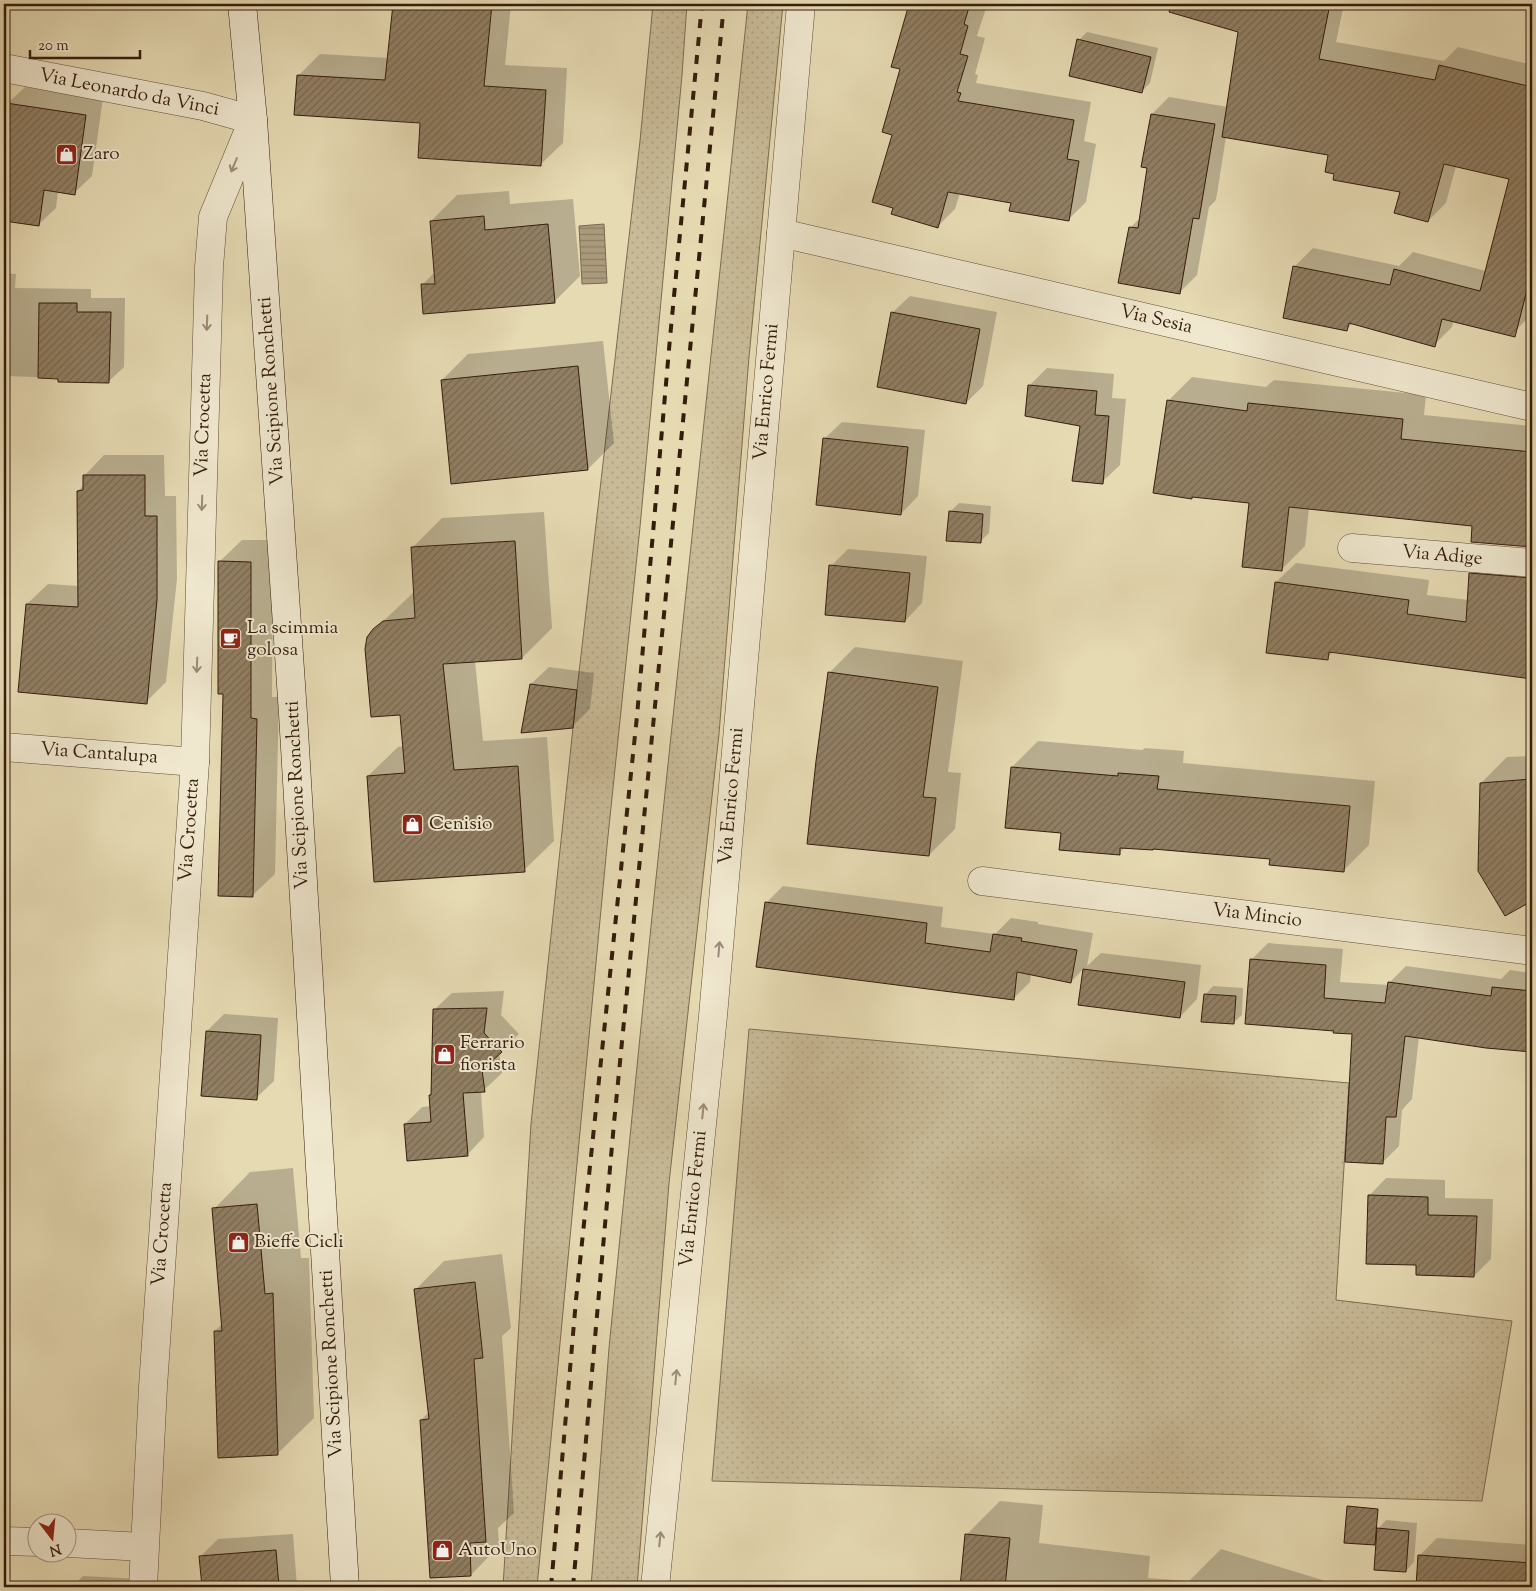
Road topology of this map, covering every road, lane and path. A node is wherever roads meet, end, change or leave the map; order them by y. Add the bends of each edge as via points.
1 (242, 4) edge
2 (801, 4) edge
3 (4, 68) edge
4 (253, 120) junction
5 (781, 233) junction
6 (1532, 407) edge
7 (1352, 548) dead end
8 (1532, 563) edge
9 (4, 747) edge
10 (195, 762) junction
11 (982, 881) dead end
12 (1532, 951) edge
13 (4, 1540) edge
14 (28, 1541) edge
15 (78, 1544) edge
16 (144, 1547) junction
17 (143, 1587) edge
18 (345, 1587) edge
19 (656, 1587) edge

1 - 4 street, Via Scipione Ronchetti
2 - 5 street, Via Enrico Fermi
3 - 4 street, Via Leonardo da Vinci via 203,106
4 -> 10 street, Via Crocetta via 212,217
4 - 18 street, Via Scipione Ronchetti via 294,714
5 - 6 street, Via Sesia
19 -> 5 street, Via Enrico Fermi via 713,1016
7 - 8 street, Via Adige
9 - 10 street, Via Cantalupa
10 - 16 street, Via Crocetta
11 - 12 street, Via Mincio
13 - 14 street
15 - 16 street
16 - 17 street, Via Crocetta

